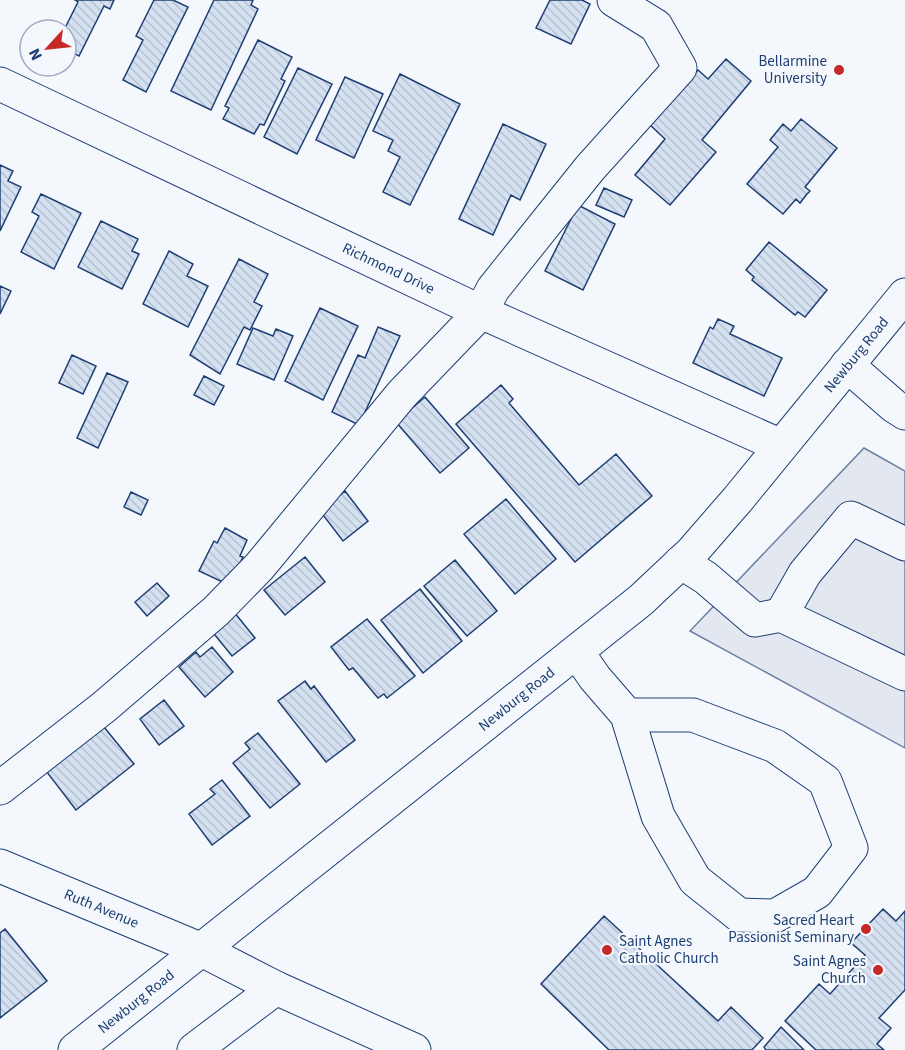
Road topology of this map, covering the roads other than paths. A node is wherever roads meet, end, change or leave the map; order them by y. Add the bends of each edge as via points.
1 (614, 0) edge
2 (0, 84) edge
3 (905, 295) edge
4 (481, 312) junction
5 (847, 365) junction
6 (905, 413) edge
7 (781, 446) junction
8 (905, 544) edge
9 (681, 562) junction
10 (781, 615) junction
11 (577, 652) junction
12 (905, 674) edge
13 (627, 715) junction
14 (0, 788) edge
15 (0, 866) edge
16 (202, 950) junction
17 (276, 988) junction
18 (75, 1050) edge
19 (194, 1050) edge
20 (414, 1050) edge

1 - 4 main road via 656,26 680,68 590,168 493,289
2 - 4 main road, Richmond Drive
3 - 5 main road, Newburg Road
4 - 7 main road, Richmond Drive
4 - 14 main road via 402,394 259,567 216,611 105,707
5 - 6 main road
5 - 7 main road, Newburg Road
7 - 9 main road, Newburg Road
8 - 10 main road via 851,518 805,573
9 - 10 main road via 755,620
9 - 11 main road, Newburg Road
10 - 12 main road
11 - 13 main road
11 - 16 main road, Newburg Road
13 - 13 main road via 658,816 695,880 739,915 776,916 817,892 851,848 825,781 775,746 693,715
15 - 16 main road, Ruth Avenue
16 - 17 main road, Ruth Avenue
16 - 18 main road, Newburg Road
17 - 19 main road
17 - 20 main road, Ruth Avenue

